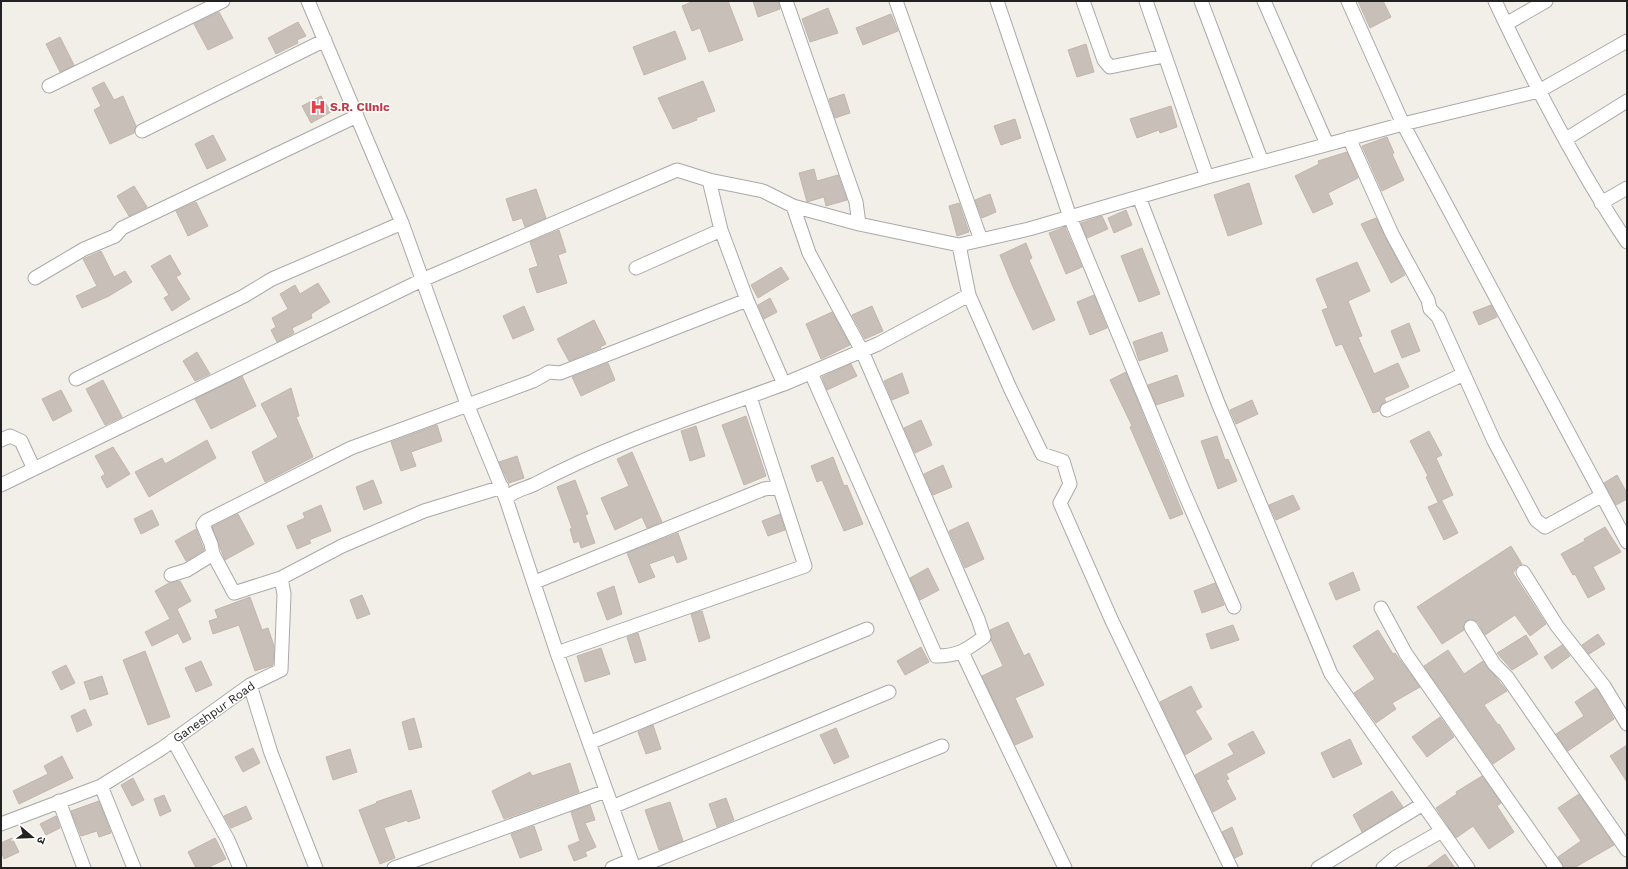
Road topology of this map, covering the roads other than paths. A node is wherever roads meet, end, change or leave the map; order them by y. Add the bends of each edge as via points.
1 (223, 1) edge
2 (308, 1) edge
3 (786, 1) edge
4 (896, 1) edge
5 (997, 1) edge
6 (1083, 1) edge
7 (1146, 1) edge
8 (1201, 1) edge
9 (1264, 1) edge
10 (1348, 1) edge
11 (1495, 1) edge
12 (1546, 1) edge
13 (1506, 24) junction
14 (325, 40) junction
15 (1627, 41) edge
16 (1164, 56) junction
17 (49, 86) dead end
18 (1539, 91) junction
19 (1627, 101) edge
20 (357, 116) junction
21 (1403, 124) junction
22 (142, 131) dead end
23 (1350, 138) junction
24 (1566, 139) junction
25 (1327, 144) junction
26 (1262, 162) junction
27 (1207, 177) junction
28 (709, 180) junction
29 (1627, 188) edge
30 (1139, 197) junction
31 (1600, 203) junction
32 (793, 206) junction
33 (1070, 216) junction
34 (402, 223) junction
35 (859, 224) junction
36 (721, 230) junction
37 (981, 240) junction
38 (1627, 242) edge
39 (959, 245) junction
40 (636, 268) dead end
41 (35, 278) dead end
42 (422, 280) junction
43 (969, 295) junction
44 (747, 300) junction
45 (862, 350) junction
46 (812, 373) junction
47 (1464, 374) junction
48 (76, 379) dead end
49 (784, 384) junction
50 (750, 397) junction
51 (467, 404) junction
52 (1387, 410) dead end
53 (1, 440) edge
54 (34, 469) junction
55 (1, 485) edge
56 (778, 487) junction
57 (504, 493) junction
58 (1601, 496) junction
59 (1627, 542) edge
60 (213, 554) junction
61 (1523, 572) dead end
62 (172, 575) dead end
63 (281, 578) junction
64 (534, 582) junction
65 (1234, 607) dead end
66 (1381, 608) dead end
67 (1471, 627) dead end
68 (867, 629) dead end
69 (962, 652) junction
70 (557, 653) junction
71 (250, 685) junction
72 (889, 692) dead end
73 (1627, 724) edge
74 (173, 740) junction
75 (589, 743) junction
76 (942, 746) dead end
77 (101, 786) junction
78 (606, 791) junction
79 (59, 801) junction
80 (1423, 804) junction
81 (612, 807) junction
82 (1, 824) edge
83 (1442, 831) junction
84 (1627, 850) edge
85 (634, 865) edge
86 (84, 868) edge
87 (134, 868) edge
88 (240, 868) edge
89 (316, 868) edge
90 (394, 868) edge
91 (612, 868) edge
92 (1065, 868) edge
93 (1231, 868) edge
94 (1318, 868) edge
95 (1383, 868) edge
96 (1468, 868) edge
97 (1556, 868) edge

1 - 17 street
2 - 14 street
3 - 35 street via 856,202
4 - 37 street
5 - 33 street
6 - 16 street via 1104,60 1110,67
7 - 16 street
8 - 26 street
9 - 25 street
10 - 21 street
11 - 13 street
12 - 13 street
13 - 18 street
14 - 20 street
14 - 22 street
15 - 18 street
16 - 27 street
18 - 21 street
18 - 24 street
19 - 24 street
20 - 34 street
20 - 41 street via 122,228 114,236 84,249
21 - 23 street
21 - 58 street
23 - 25 street
23 - 47 street via 1392,234 1428,300 1430,309 1438,317
24 - 31 street
25 - 26 street
26 - 27 street
27 - 30 street
28 - 32 street via 763,191
28 - 36 street
28 - 42 street via 677,170
29 - 31 street
30 - 33 street
30 - 80 street via 1218,403 1331,674
31 - 38 street
32 - 35 street
32 - 45 street via 810,253
33 - 37 street
33 - 65 street
34 - 42 street
34 - 48 street via 272,279 244,296
35 - 39 street
36 - 40 street
36 - 44 street
37 - 39 street
39 - 43 street
42 - 51 street
42 - 54 street
43 - 45 street
43 - 93 street via 1042,454 1063,461 1070,484 1060,503 1112,621
44 - 49 street
44 - 51 street via 560,373 550,372 533,381
45 - 46 street
45 - 69 street via 984,637
46 - 49 street
46 - 69 street via 936,656 950,656
47 - 52 street
47 - 58 street via 1494,441 1536,520 1545,527
49 - 50 street
50 - 56 street
50 - 57 street via 630,440 555,473 526,489
51 - 57 street
51 - 60 street via 351,448 206,522 203,525
53 - 54 street via 10,436 21,441
54 - 55 street
56 - 64 street via 764,489
56 - 70 street via 805,566
57 - 63 street via 424,511 342,546
57 - 64 street
58 - 59 street
60 - 62 street via 187,570
60 - 63 street via 234,593
61 - 73 street via 1557,626 1604,686
63 - 71 street, Ganeshpur Road via 284,594 281,670
64 - 70 street
66 - 97 street via 1406,654
67 - 84 street via 1494,664 1507,677
68 - 75 street
69 - 92 street
70 - 75 street
71 - 74 street, Ganeshpur Road
71 - 89 street via 271,753
72 - 81 street
74 - 77 street, Ganeshpur Road
74 - 88 street via 228,840
75 - 78 street
76 - 85 street
77 - 79 street, Ganeshpur Road
77 - 87 street
78 - 81 street
78 - 90 street
79 - 82 street, Ganeshpur Road
79 - 86 street
80 - 83 street
80 - 94 street
81 - 85 street
83 - 95 street via 1396,857
83 - 96 street
85 - 91 street

